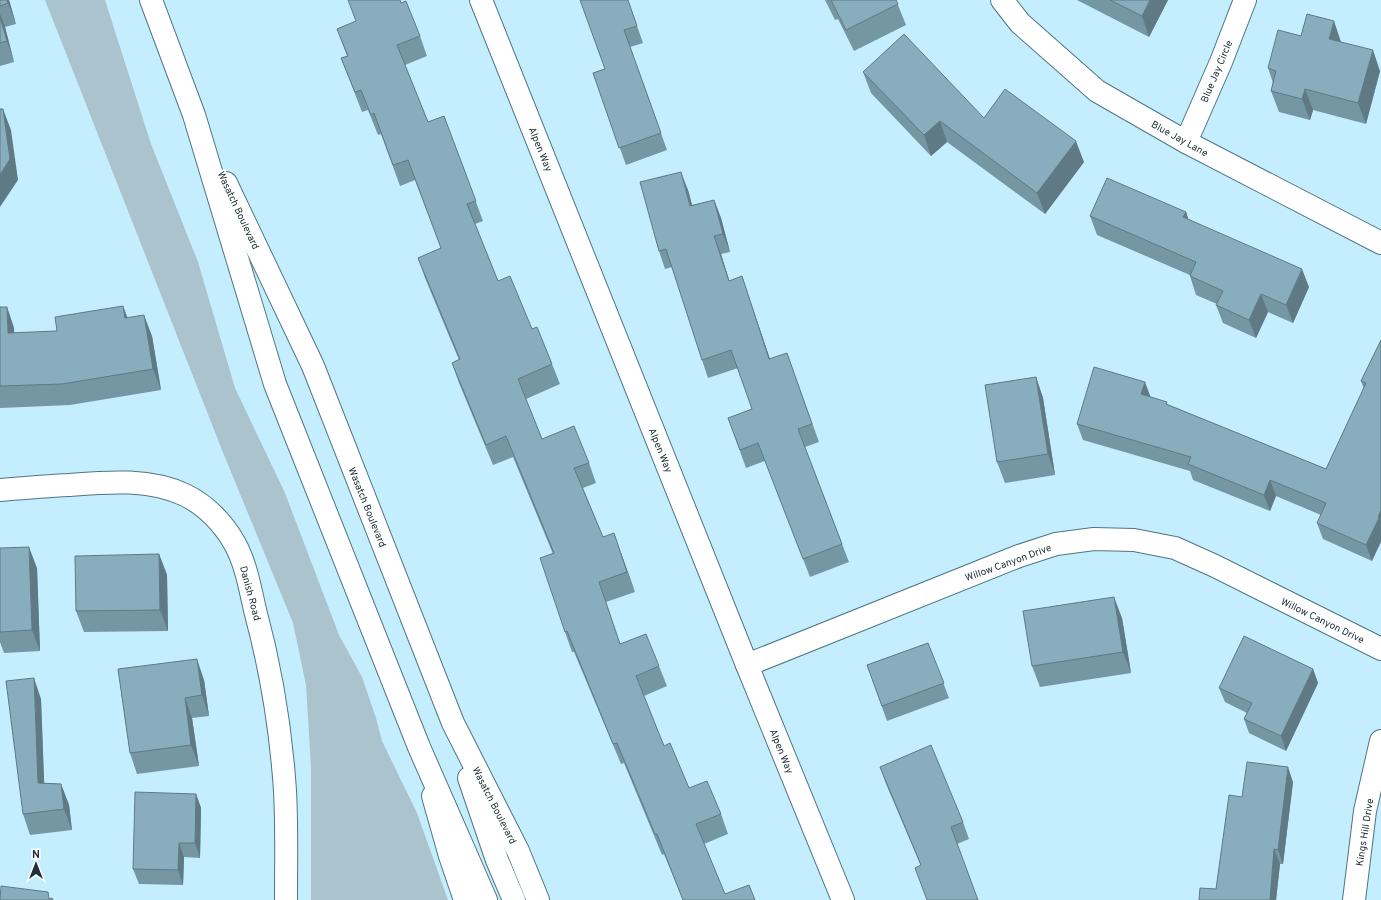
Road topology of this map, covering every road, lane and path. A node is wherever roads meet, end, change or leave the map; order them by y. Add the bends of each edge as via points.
1 (151, 0) edge
2 (481, 0) edge
3 (1002, 0) edge
4 (1245, 0) edge
5 (194, 115) junction
6 (1186, 142) junction
7 (1381, 243) edge
8 (0, 490) edge
9 (1381, 649) edge
10 (747, 665) junction
11 (453, 723) junction
12 (1381, 741) edge
13 (419, 747) junction
14 (286, 900) edge
15 (465, 900) edge
16 (486, 900) edge
17 (514, 900) edge
18 (538, 900) edge
19 (843, 900) edge
20 (1354, 900) edge

1 - 5 street, Wasatch Boulevard
2 - 10 street, Alpen Way
3 - 6 street, Blue Jay Lane via 1020,23 1097,91
4 - 6 street, Blue Jay Circle
5 - 11 street, Wasatch Boulevard via 312,366
5 - 13 street, Wasatch Boulevard via 276,384
6 - 7 street, Blue Jay Lane
8 - 14 street, Danish Road via 116,482 152,485 186,495 211,513 230,535 243,562 264,643 278,726 285,791
9 - 10 street, Willow Canyon Drive via 1175,548 1134,540 1094,539 1056,544 1020,556
10 - 19 street, Alpen Way
11 - 17 street via 497,860
11 - 18 street, Wasatch Boulevard via 518,851
12 - 20 street, Kings Hill Drive via 1365,811
13 - 15 street, Wasatch Boulevard
13 - 16 street, Wasatch Boulevard

